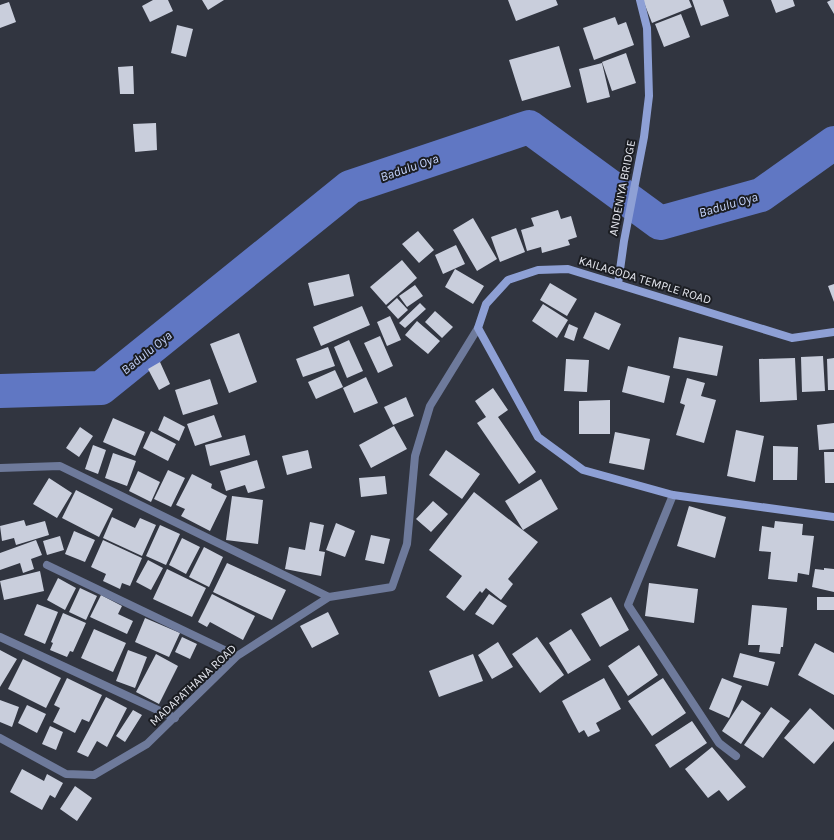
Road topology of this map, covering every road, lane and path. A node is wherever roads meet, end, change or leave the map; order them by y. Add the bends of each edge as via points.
1 (640, 0) edge
2 (618, 284) junction
3 (478, 328) junction
4 (834, 332) edge
5 (0, 468) edge
6 (673, 495) junction
7 (834, 517) edge
8 (47, 565) dead end
9 (329, 598) junction
10 (0, 637) edge
11 (237, 656) junction
12 (175, 718) junction
13 (0, 738) edge
14 (736, 756) dead end

1 - 2 street, ANDENIYA BRIDGE via 647,28 649,96
2 - 3 street, KAILAGODA TEMPLE ROAD via 568,269 538,270 508,280 486,304
2 - 4 street, KAILAGODA TEMPLE ROAD via 792,338
3 - 6 street via 538,437 583,470
3 - 9 street, MADAPATHANA ROAD via 430,406 415,456 407,544 392,587
5 - 9 street via 60,466
6 - 7 street
6 - 14 street via 628,605 719,743
8 - 11 street
9 - 11 street, MADAPATHANA ROAD
10 - 12 street
11 - 12 street, MADAPATHANA ROAD
12 - 13 street, MADAPATHANA ROAD via 147,744 94,775 66,774

